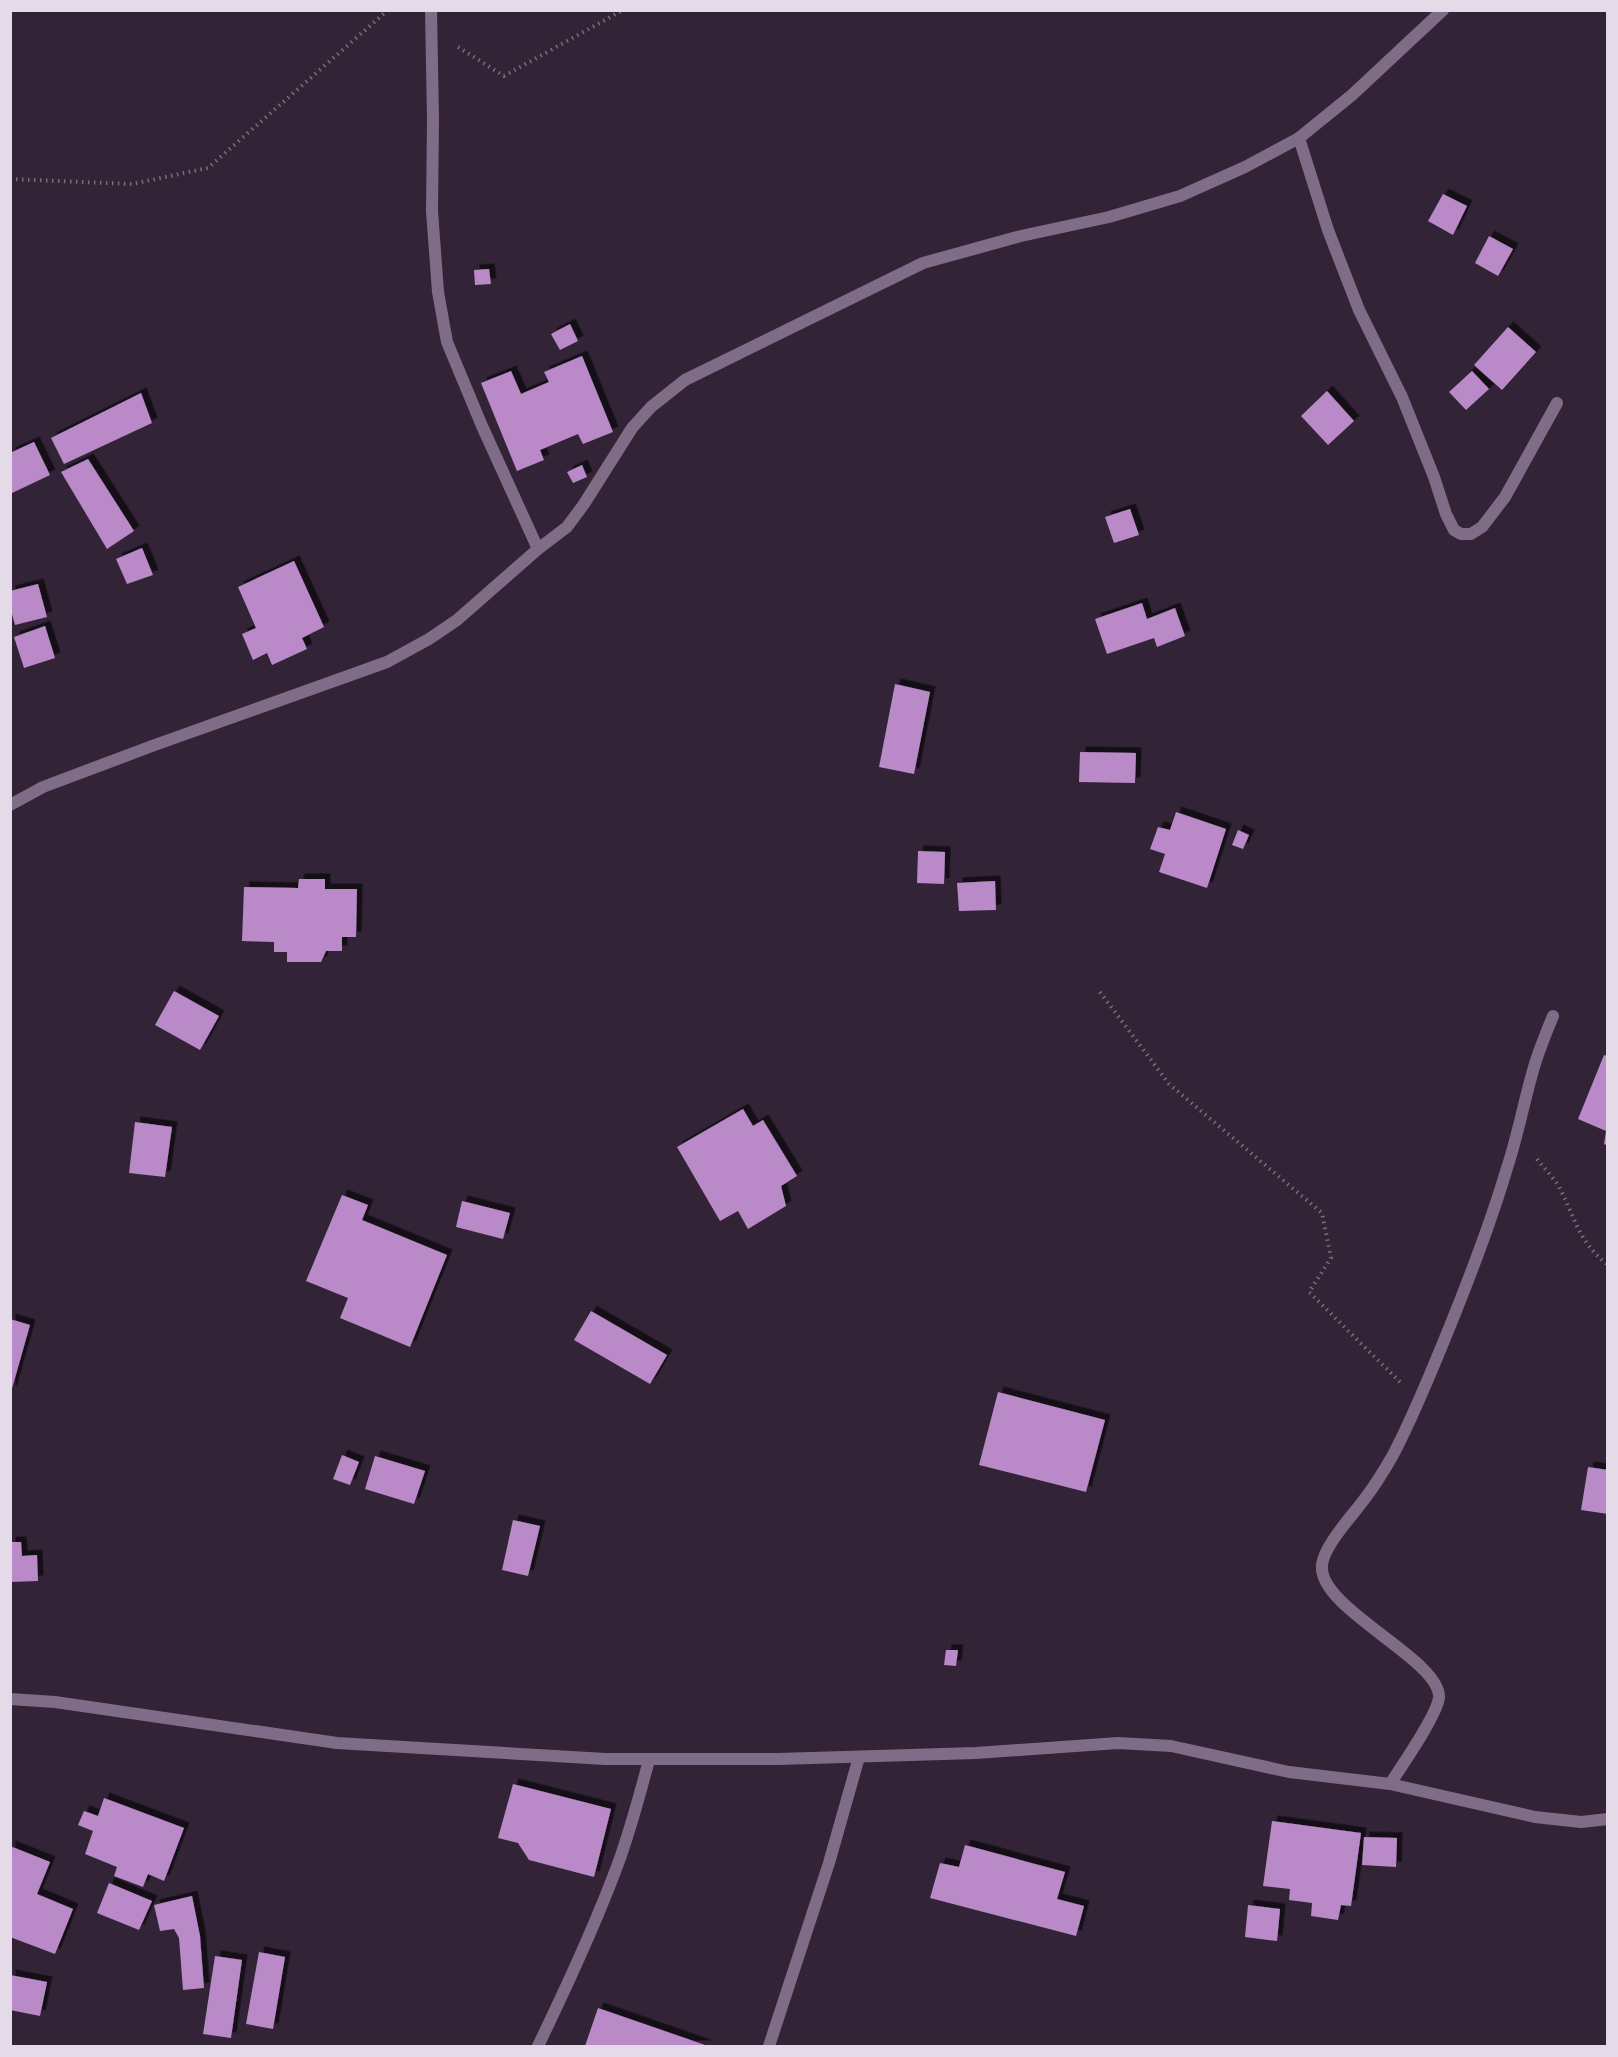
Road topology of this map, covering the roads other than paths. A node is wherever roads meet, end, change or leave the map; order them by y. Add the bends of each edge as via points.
1 (431, 10) edge
2 (1443, 10) edge
3 (1299, 138) junction
4 (1557, 403) dead end
5 (538, 549) junction
6 (10, 805) edge
7 (1553, 1016) dead end
8 (10, 1699) edge
9 (859, 1757) junction
10 (649, 1760) junction
11 (1390, 1784) junction
12 (1608, 1819) edge
13 (538, 2046) edge
14 (769, 2046) edge

1 - 5 street via 432,211 438,292 447,342
2 - 3 street via 1352,95
3 - 4 street via 1359,310 1402,397 1454,530 1471,534 1482,527 1505,497
3 - 5 street via 1180,196 923,263 685,380 632,428 567,527
5 - 6 street via 457,620 387,662 43,787
7 - 11 street via 1479,1254 1419,1401 1392,1455 1324,1556 1321,1567 1333,1592 1423,1669 1438,1689 1437,1704
8 - 10 street via 55,1702 337,1743
9 - 10 street
9 - 11 street via 1118,1743 1171,1746 1289,1772
9 - 14 street
10 - 13 street via 618,1862
11 - 12 street via 1535,1817 1581,1822

